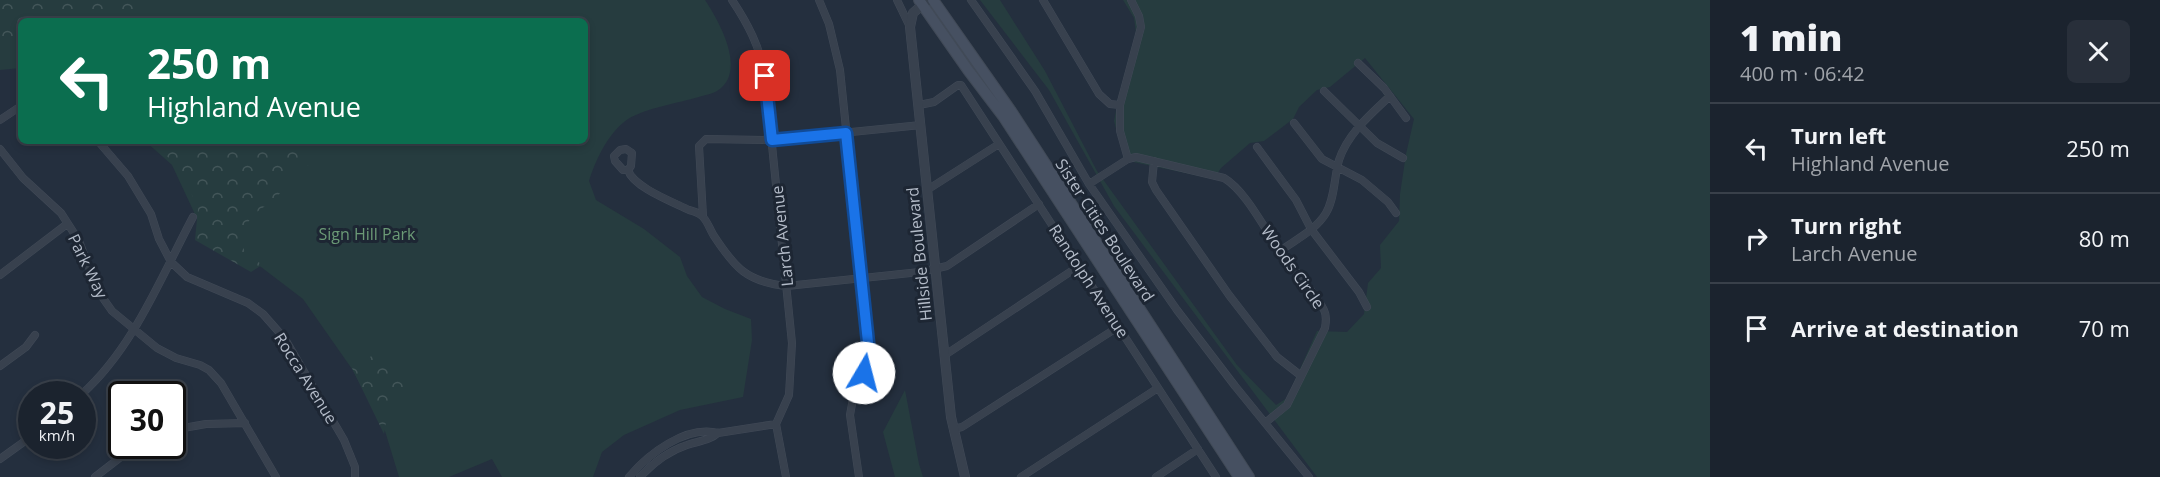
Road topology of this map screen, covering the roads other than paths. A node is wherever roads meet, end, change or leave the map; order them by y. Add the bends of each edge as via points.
1 (732, 0) edge
2 (819, 0) edge
3 (897, 0) edge
4 (933, 0) edge
5 (971, 0) edge
6 (1043, 0) edge
7 (1131, 0) edge
8 (923, 1) edge
9 (910, 27) junction
10 (1358, 63) dead end
11 (1324, 91) dead end
12 (1390, 96) junction
13 (919, 105) junction
14 (1120, 105) junction
15 (18, 108) edge
16 (1406, 118) dead end
17 (0, 120) edge
18 (1294, 123) dead end
19 (921, 125) junction
20 (1360, 125) junction
21 (846, 133) junction
22 (772, 140) junction
23 (101, 144) edge
24 (999, 144) junction
25 (1257, 147) dead end
26 (0, 149) edge
27 (1403, 158) dead end
28 (1128, 159) junction
29 (1154, 161) junction
30 (1337, 168) junction
31 (628, 170) dead end
32 (1089, 184) junction
33 (927, 190) junction
34 (1039, 204) junction
35 (1396, 213) dead end
36 (193, 216) dead end
37 (703, 216) junction
38 (67, 224) junction
39 (1311, 229) junction
40 (1280, 251) junction
41 (171, 262) junction
42 (1079, 266) junction
43 (936, 270) junction
44 (0, 274) edge
45 (861, 279) junction
46 (787, 286) junction
47 (1366, 308) dead end
48 (1118, 327) junction
49 (134, 330) junction
50 (35, 334) dead end
51 (945, 355) junction
52 (0, 366) edge
53 (1300, 375) junction
54 (96, 382) edge
55 (1158, 388) junction
56 (245, 423) junction
57 (1265, 423) junction
58 (776, 424) junction
59 (186, 428) edge
60 (953, 429) junction
61 (718, 433) junction
62 (18, 446) edge
63 (1198, 449) junction
64 (0, 459) edge
65 (118, 459) edge
66 (95, 477) edge
67 (276, 477) edge
68 (355, 477) edge
69 (629, 477) edge
70 (640, 477) edge
71 (786, 477) edge
72 (859, 477) edge
73 (965, 477) edge
74 (1021, 477) edge
75 (1156, 477) edge
76 (1216, 477) edge
77 (1239, 477) edge
78 (1249, 477) edge
79 (1309, 477) edge

1 - 22 street, Larch Avenue via 761,56
2 - 21 street via 836,47
3 - 9 street, Hillside Boulevard
4 - 78 main road, Sister Cities Boulevard via 1011,111
5 - 32 street via 1035,90
6 - 14 street via 1099,94 1110,104
7 - 14 street via 1141,27
8 - 9 street via 913,13
8 - 77 main road, Sister Cities Boulevard via 1003,116
9 - 13 street, Hillside Boulevard
10 - 12 street
11 - 20 street
12 - 16 street
12 - 20 street
13 - 19 street, Hillside Boulevard
13 - 24 street, Randolph Avenue via 934,102 961,85
14 - 28 street via 1120,131
15 - 17 street
18 - 30 street via 1322,159
19 - 21 street
19 - 33 street, Hillside Boulevard
20 - 27 street via 1377,143
20 - 30 street
21 - 22 street
21 - 45 street
22 - 37 street via 706,139 699,146
22 - 46 street, Larch Avenue
23 - 41 street, Rocca Avenue via 128,176 151,214
24 - 33 street
24 - 34 street, Randolph Avenue
25 - 39 street via 1296,200
26 - 38 street, Park Way
28 - 29 street
28 - 32 street
29 - 40 street, Woods Circle via 1232,182
29 - 53 street via 1152,182 1156,190 1277,357
30 - 35 street via 1374,188
30 - 39 street via 1331,202
31 - 37 street via 644,188
32 - 57 street via 1177,310
33 - 43 street, Hillside Boulevard
34 - 42 street, Randolph Avenue
34 - 43 street
36 - 41 street
37 - 46 street via 729,259 746,274 766,284
38 - 44 street
38 - 49 street, Park Way via 98,291 112,311
39 - 40 street
39 - 47 street via 1359,292
40 - 53 street, Woods Circle via 1325,313 1325,328
41 - 49 street
41 - 68 street, Rocca Avenue via 187,277 248,303 285,339 344,440
42 - 48 street, Randolph Avenue
42 - 51 street
43 - 45 street
43 - 51 street, Hillside Boulevard
45 - 46 street
45 - 72 street via 869,352 850,415
46 - 58 street, Larch Avenue via 792,344 789,395
48 - 55 street, Randolph Avenue
48 - 60 street via 962,427
49 - 54 street
49 - 56 street, Park Way via 157,348 209,370
50 - 52 street
51 - 60 street, Hillside Boulevard
53 - 57 street, Woods Circle via 1287,405
55 - 63 street, Randolph Avenue
55 - 74 street
56 - 59 street
56 - 67 street, Park Way
57 - 79 street
58 - 61 street
58 - 71 street
60 - 73 street, Hillside Boulevard
61 - 69 street via 691,435 670,443
61 - 70 street via 674,450
62 - 64 street
63 - 75 street
63 - 76 street, Randolph Avenue
65 - 66 street

